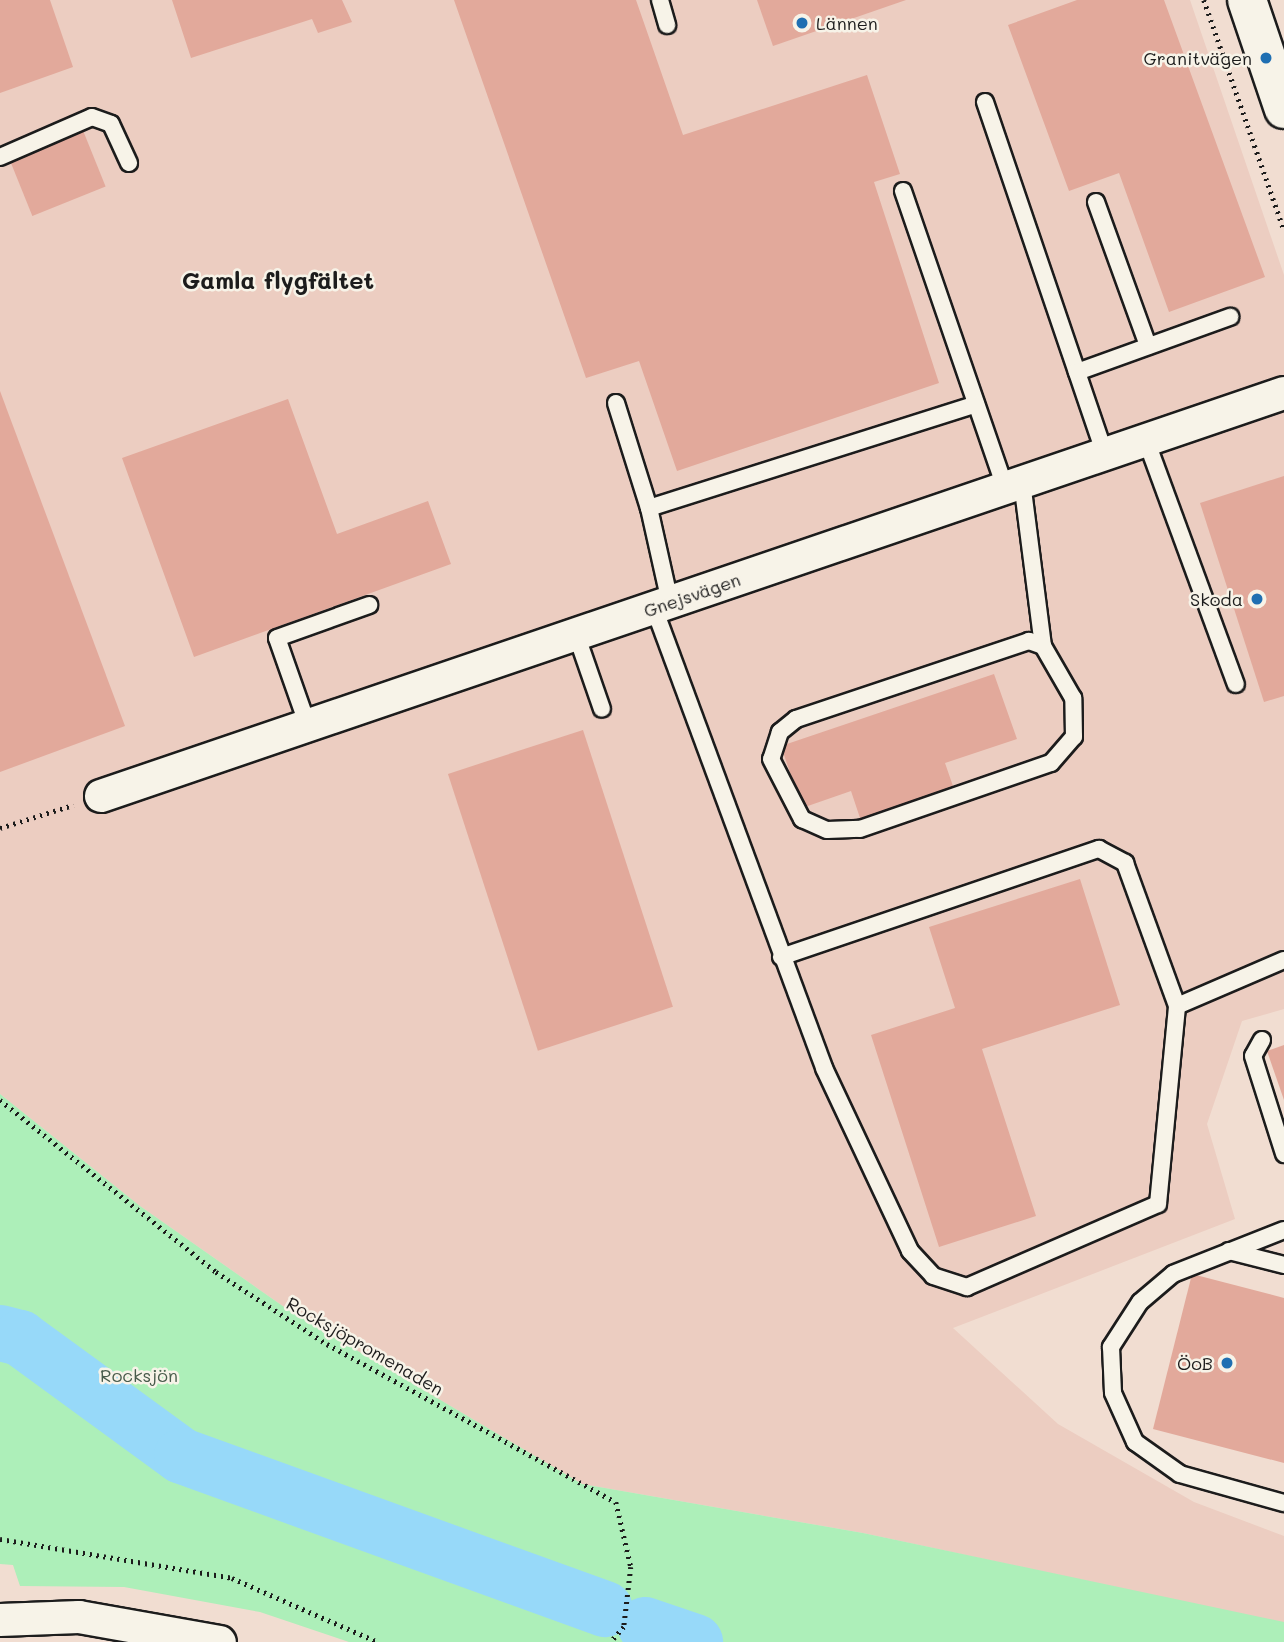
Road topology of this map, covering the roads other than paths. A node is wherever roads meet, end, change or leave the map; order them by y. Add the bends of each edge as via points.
1 (660, 0) edge
2 (1247, 0) edge
3 (667, 25) dead end
4 (985, 102) dead end
5 (1284, 109) edge
6 (0, 157) edge
7 (129, 163) dead end
8 (903, 191) dead end
9 (1096, 202) dead end
10 (1230, 317) dead end
11 (1148, 346) junction
12 (1077, 372) junction
13 (1284, 393) edge
14 (616, 403) dead end
15 (976, 404) junction
16 (1146, 440) junction
17 (1105, 454) junction
18 (1013, 485) junction
19 (649, 508) junction
20 (369, 605) dead end
21 (662, 605) junction
22 (576, 634) junction
23 (1043, 646) junction
24 (1236, 684) dead end
25 (602, 709) dead end
26 (308, 726) junction
27 (101, 796) road end
28 (781, 957) junction
29 (1284, 960) edge
30 (1177, 1006) junction
31 (1262, 1040) dead end
32 (1284, 1154) edge
33 (1284, 1230) edge
34 (1228, 1250) junction
35 (1284, 1265) edge
36 (1284, 1503) edge
37 (0, 1620) edge
38 (220, 1642) edge

1 - 3 lane
2 - 5 main road
4 - 12 lane
6 - 7 lane via 92,117 111,124
8 - 15 lane
9 - 11 lane
10 - 11 lane
11 - 12 lane
12 - 17 lane
13 - 16 street, Gnejsvägen
14 - 19 lane
15 - 18 lane
15 - 19 lane
16 - 17 street, Gnejsvägen
16 - 24 lane
17 - 18 street, Gnejsvägen
18 - 21 street, Gnejsvägen
18 - 23 lane
19 - 21 lane
20 - 26 lane via 277,638
21 - 22 street, Gnejsvägen
21 - 28 lane
22 - 25 lane
22 - 26 street, Gnejsvägen
23 - 23 lane via 1029,641 796,719 780,732 771,759 802,819 827,830 860,829 1051,763 1074,737 1073,698
26 - 27 street, Gnejsvägen
28 - 30 lane via 1099,849 1125,863
28 - 30 lane via 824,1068 910,1251 933,1276 967,1287 1158,1204
29 - 30 lane
31 - 32 lane via 1252,1056
33 - 34 lane
34 - 35 lane
34 - 36 lane via 1172,1274 1140,1302 1111,1347 1113,1393 1135,1443 1180,1474
37 - 38 street via 79,1617

